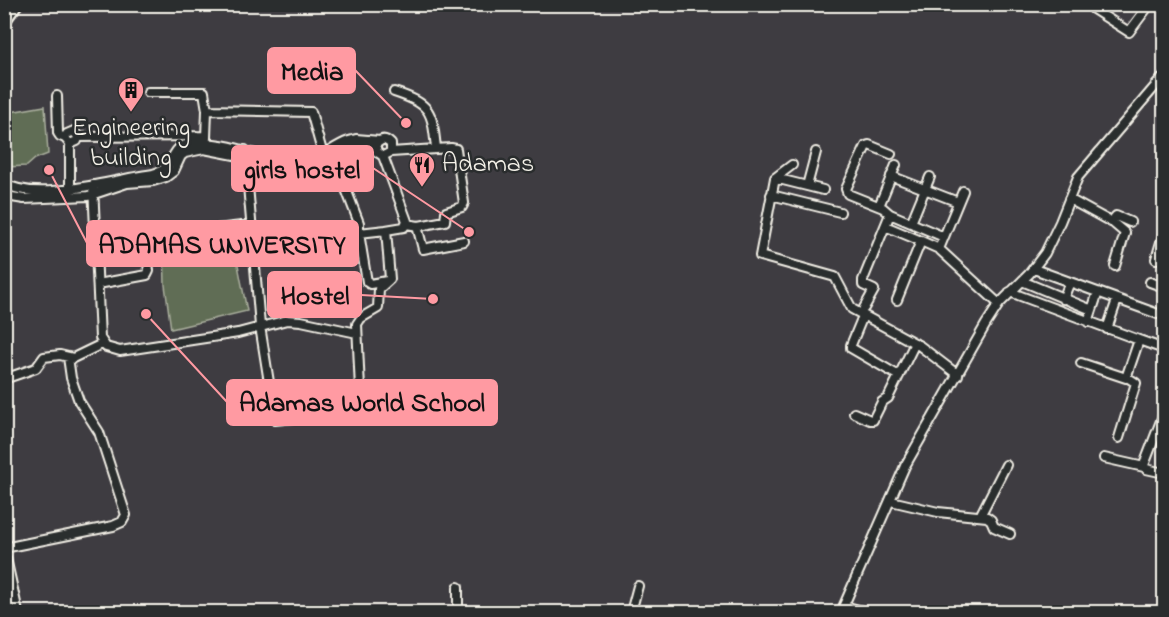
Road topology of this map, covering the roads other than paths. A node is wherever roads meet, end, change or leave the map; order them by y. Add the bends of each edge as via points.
1 (18, 4) edge
2 (1150, 4) edge
3 (1093, 9) dead end
4 (4, 22) edge
5 (1164, 76) edge
6 (1161, 87) edge
7 (148, 92) dead end
8 (394, 92) dead end
9 (57, 96) dead end
10 (207, 110) junction
11 (206, 139) junction
12 (72, 141) junction
13 (378, 144) junction
14 (436, 148) junction
15 (816, 152) dead end
16 (245, 154) junction
17 (387, 154) junction
18 (891, 154) dead end
19 (324, 158) junction
20 (792, 165) dead end
21 (896, 165) dead end
22 (891, 176) junction
23 (153, 177) junction
24 (930, 177) dead end
25 (775, 178) junction
26 (4, 183) edge
27 (807, 186) junction
28 (93, 189) junction
29 (925, 189) junction
30 (823, 190) dead end
31 (963, 190) dead end
32 (4, 192) edge
33 (72, 192) junction
34 (771, 195) junction
35 (1070, 199) junction
36 (958, 202) junction
37 (879, 206) junction
38 (840, 212) dead end
39 (890, 214) junction
40 (1112, 222) junction
41 (1130, 222) dead end
42 (911, 223) junction
43 (406, 224) junction
44 (250, 225) junction
45 (417, 226) junction
46 (885, 226) junction
47 (386, 230) junction
48 (1164, 232) edge
49 (359, 233) junction
50 (944, 237) junction
51 (464, 241) dead end
52 (921, 241) junction
53 (939, 249) junction
54 (1156, 259) dead end
55 (1116, 266) dead end
56 (1034, 270) junction
57 (388, 281) junction
58 (1023, 281) junction
59 (1070, 282) junction
60 (1150, 282) dead end
61 (98, 284) junction
62 (1164, 287) edge
63 (1010, 292) junction
64 (1098, 292) junction
65 (1060, 297) junction
66 (897, 300) dead end
67 (1117, 300) junction
68 (999, 304) junction
69 (1052, 308) junction
70 (1092, 310) junction
71 (864, 312) junction
72 (1158, 314) dead end
73 (1088, 322) junction
74 (260, 326) junction
75 (1107, 329) junction
76 (357, 333) junction
77 (1139, 340) junction
78 (915, 343) junction
79 (102, 344) junction
80 (1164, 349) edge
81 (68, 357) junction
82 (1081, 363) dead end
83 (958, 375) junction
84 (899, 376) junction
85 (1127, 377) junction
86 (4, 379) edge
87 (854, 413) dead end
88 (1164, 413) edge
89 (1119, 438) dead end
90 (1104, 458) dead end
91 (1006, 465) dead end
92 (1144, 467) junction
93 (1164, 473) edge
94 (891, 501) junction
95 (980, 516) junction
96 (1010, 534) dead end
97 (4, 549) edge
98 (638, 586) dead end
99 (458, 587) dead end
100 (843, 609) edge
101 (18, 612) edge
102 (458, 612) edge
103 (631, 612) edge
104 (867, 612) edge

1 - 4 main road
2 - 3 street via 1129,32
5 - 6 street
6 - 35 street via 1078,177
7 - 10 street via 201,90 206,94
8 - 14 street via 413,98 430,112
9 - 12 street via 58,133
10 - 11 street
10 - 19 street via 308,110 313,114
11 - 12 street
11 - 16 street
11 - 23 street via 180,147 166,169
12 - 33 street
13 - 17 street via 377,152
13 - 17 street via 384,140 391,144
13 - 19 street via 349,141 338,144
14 - 17 street
14 - 45 street via 457,151 463,205 445,213 445,221
15 - 27 street
16 - 19 street via 268,166 301,171
16 - 23 street via 210,149 190,152 180,156 170,174
16 - 44 street
17 - 43 street
18 - 37 street via 869,145 864,147 846,189 849,194
19 - 49 street via 328,168 341,176 359,223
20 - 25 street
21 - 22 street
22 - 29 street
22 - 37 street
23 - 28 street
24 - 29 street
25 - 27 street
25 - 34 street
26 - 33 street via 26,192
27 - 30 street
28 - 33 street
28 - 61 street
29 - 36 street
29 - 42 street
31 - 36 street
32 - 33 street via 24,199
34 - 38 street
34 - 71 street via 760,256 835,277 850,306
35 - 40 street
35 - 56 street
36 - 50 street
37 - 39 street
39 - 42 street
39 - 46 street
40 - 41 street via 1116,216
40 - 55 street via 1125,233
42 - 50 street
43 - 45 street
43 - 47 street
44 - 61 street via 148,237 147,275
44 - 74 street
45 - 51 street via 423,249
46 - 52 street
46 - 71 street via 863,280 863,285 874,290
47 - 49 street
47 - 57 street
48 - 54 street
49 - 57 street via 368,283
50 - 53 street
52 - 53 street
52 - 66 street
53 - 68 street
56 - 58 street
56 - 59 street
57 - 76 street via 379,289 378,308 358,321
58 - 63 street
58 - 65 street
59 - 64 street
59 - 65 street
60 - 62 street
61 - 79 street
63 - 68 street
63 - 69 street
64 - 67 street
64 - 70 street
65 - 69 street
65 - 70 street
67 - 72 street
67 - 75 street
68 - 83 street
69 - 73 street
70 - 73 street
71 - 78 street
71 - 84 street via 850,347
73 - 75 street
74 - 76 street via 293,320
74 - 76 street via 275,420 361,411
74 - 79 street via 238,333 120,351
75 - 77 street
77 - 80 street
77 - 85 street
78 - 83 street
78 - 84 street
79 - 81 street
81 - 86 street via 44,357 36,369
81 - 97 street via 79,401 99,432 126,515 113,526
82 - 85 street
83 - 94 street via 905,466
84 - 87 street via 873,420
85 - 89 street via 1136,383
88 - 92 street
90 - 92 street
91 - 95 street
92 - 93 street
94 - 95 street via 938,512
94 - 100 street
95 - 96 street via 990,518 994,527
97 - 101 street
98 - 103 street
99 - 102 street
100 - 104 street

